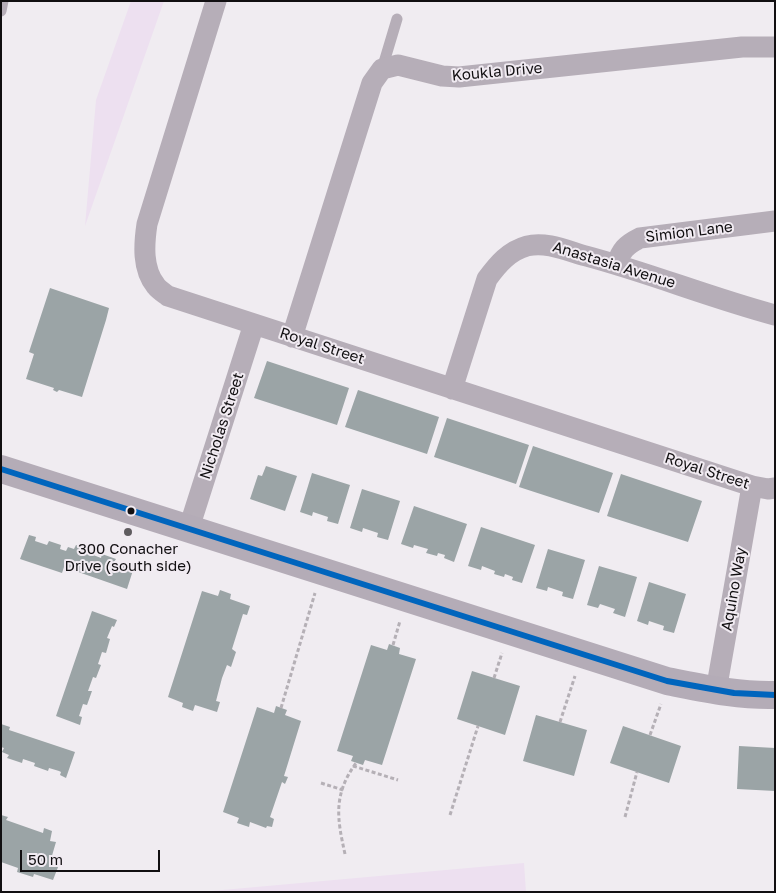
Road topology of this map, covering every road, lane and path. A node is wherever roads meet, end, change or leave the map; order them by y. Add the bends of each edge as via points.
1 (3, 1) edge
2 (216, 1) edge
3 (1, 11) edge
4 (397, 19) dead end
5 (775, 47) edge
6 (382, 69) junction
7 (775, 222) edge
8 (616, 264) junction
9 (775, 315) edge
10 (254, 324) junction
11 (292, 337) junction
12 (452, 389) junction
13 (1, 468) edge
14 (752, 486) junction
15 (775, 488) edge
16 (189, 528) junction
17 (315, 593) dead end
18 (400, 621) dead end
19 (393, 646) dead end
20 (502, 653) dead end
21 (575, 676) dead end
22 (494, 678) dead end
23 (716, 691) junction
24 (775, 695) edge
25 (660, 704) dead end
26 (281, 708) dead end
27 (560, 722) dead end
28 (478, 726) dead end
29 (650, 735) dead end
30 (637, 772) dead end
31 (398, 780) dead end
32 (321, 783) dead end
33 (343, 790) junction
34 (450, 815) dead end
35 (625, 817) dead end
36 (346, 854) dead end

1 - 3 lane
2 - 10 street, Royal Street via 147,224 144,256 156,286 168,296
4 - 6 lane
5 - 6 street, Koukla Drive via 742,47 459,76 442,76 398,65
6 - 11 street via 372,83
7 - 8 street, Simion Lane via 640,238 621,252
8 - 9 street, Anastasia Avenue
8 - 12 street, Anastasia Avenue via 546,245 528,246 510,253 488,279
10 - 11 street, Royal Street
10 - 16 street, Nicholas Street
11 - 12 street, Royal Street
12 - 14 street, Royal Street
13 - 16 street
14 - 15 street, Royal Street
14 - 23 street, Aquino Way
16 - 23 street via 667,681
17 - 26 path
18 - 19 path
20 - 22 path
21 - 27 path
23 - 24 street
25 - 29 path
28 - 34 path
30 - 35 path
31 - 33 path via 354,764
32 - 33 path
33 - 36 path via 338,807

